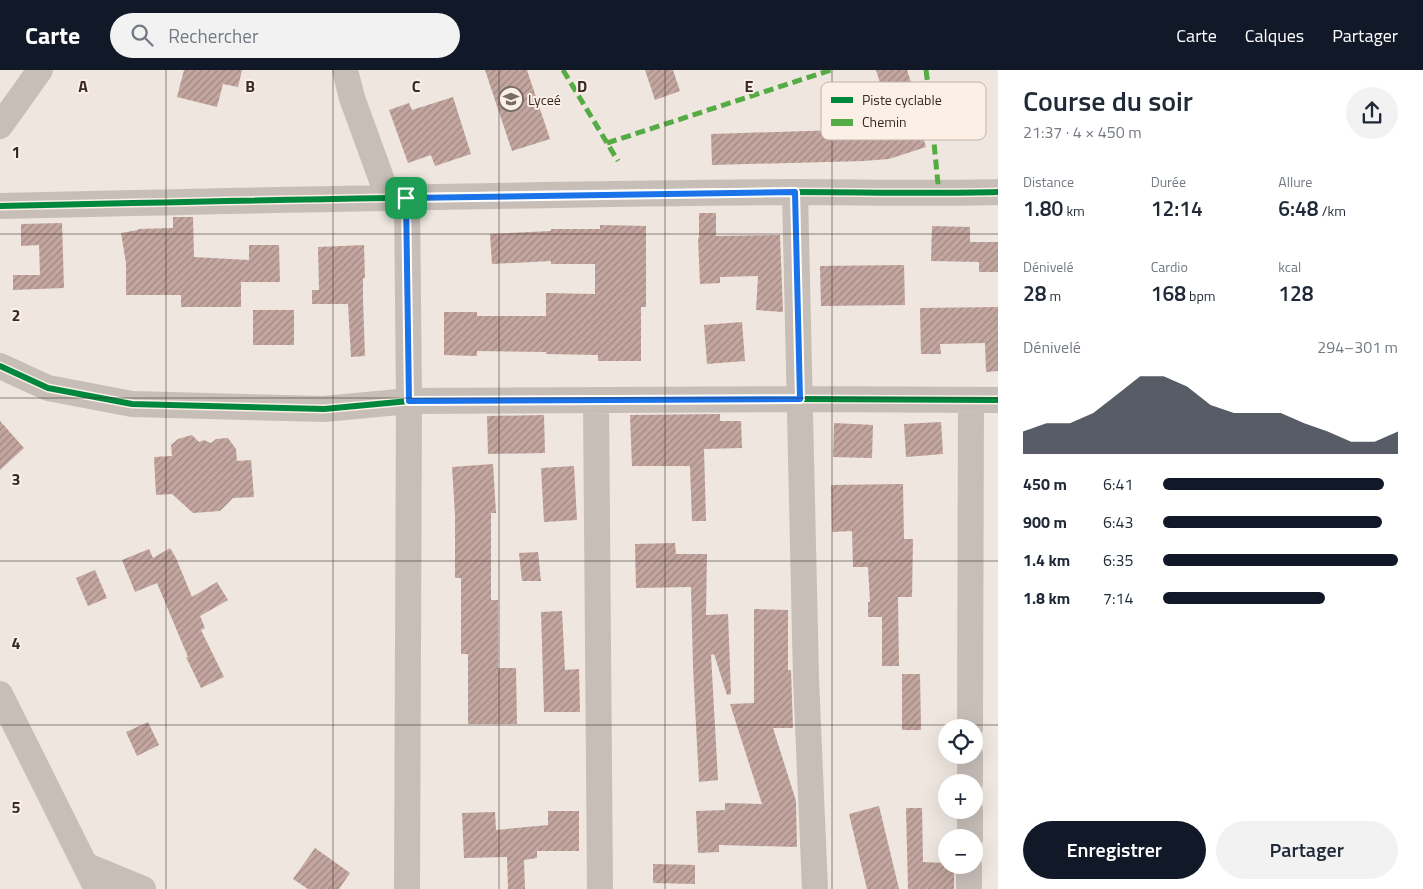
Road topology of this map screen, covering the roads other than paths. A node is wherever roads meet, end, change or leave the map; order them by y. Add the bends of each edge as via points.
1 (39, 70) edge
2 (345, 70) edge
3 (0, 126) edge
4 (795, 192) junction
5 (998, 192) edge
6 (397, 198) junction
7 (0, 206) edge
8 (0, 366) edge
9 (800, 399) junction
10 (596, 400) junction
11 (998, 400) edge
12 (409, 401) junction
13 (970, 401) junction
14 (0, 694) edge
15 (970, 719) edge
16 (85, 865) junction
17 (970, 874) edge
18 (97, 889) edge
19 (142, 889) edge
20 (407, 889) edge
21 (600, 889) edge
22 (815, 889) edge
23 (969, 889) edge

1 - 3 street
2 - 6 street via 352,98
4 - 5 street
4 - 6 street
4 - 9 street
6 - 7 street
6 - 12 street
8 - 12 street via 48,388 132,404 324,409
9 - 10 street
9 - 13 street
9 - 22 street via 806,678
10 - 12 street
10 - 21 street
11 - 13 street
12 - 20 street
13 - 15 street
14 - 16 street
16 - 18 street
16 - 19 street
17 - 23 street

